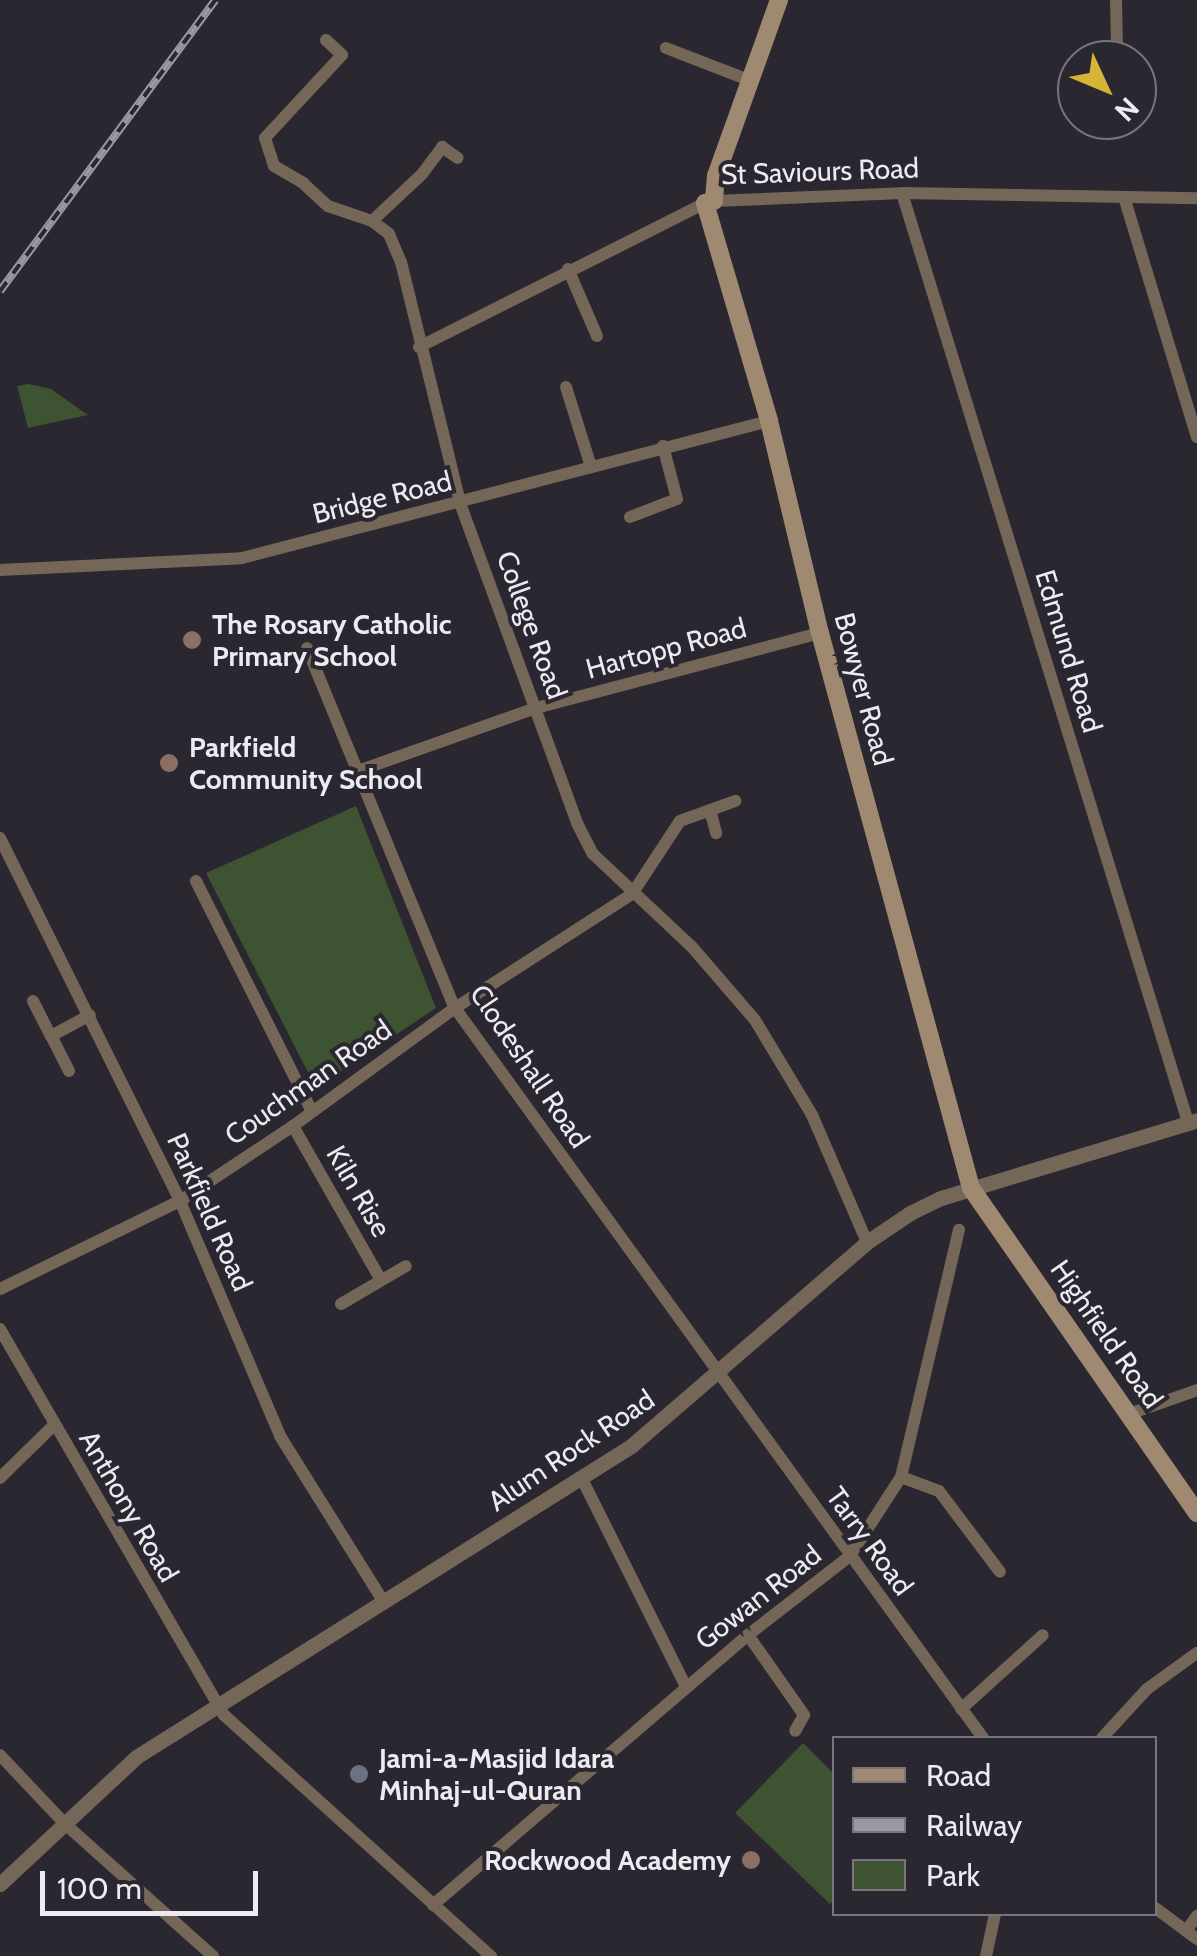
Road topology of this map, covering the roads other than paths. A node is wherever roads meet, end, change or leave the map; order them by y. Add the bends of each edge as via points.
1 (778, 0) edge
2 (1116, 0) edge
3 (326, 40) dead end
4 (1117, 40) edge
5 (666, 48) dead end
6 (749, 80) junction
7 (458, 158) dead end
8 (902, 194) junction
9 (1124, 197) junction
10 (1197, 198) edge
11 (709, 202) junction
12 (372, 220) junction
13 (568, 269) junction
14 (597, 336) dead end
15 (420, 347) junction
16 (566, 387) dead end
17 (769, 422) junction
18 (1197, 437) edge
19 (663, 446) junction
20 (591, 468) junction
21 (460, 503) junction
22 (630, 517) dead end
23 (0, 570) edge
24 (820, 633) junction
25 (307, 648) dead end
26 (536, 708) junction
27 (355, 772) junction
28 (735, 801) dead end
29 (710, 810) junction
30 (716, 833) dead end
31 (0, 838) edge
32 (196, 881) dead end
33 (632, 894) junction
34 (33, 1001) dead end
35 (455, 1008) junction
36 (90, 1015) junction
37 (51, 1036) junction
38 (68, 1071) dead end
39 (312, 1112) junction
40 (1192, 1121) edge
41 (293, 1126) junction
42 (971, 1188) junction
43 (180, 1201) junction
44 (959, 1230) dead end
45 (867, 1242) junction
46 (406, 1266) dead end
47 (380, 1280) junction
48 (0, 1289) edge
49 (341, 1304) dead end
50 (0, 1330) edge
51 (717, 1374) junction
52 (1197, 1390) edge
53 (1129, 1414) junction
54 (54, 1425) junction
55 (901, 1477) junction
56 (0, 1478) edge
57 (582, 1479) junction
58 (1197, 1513) edge
59 (850, 1556) junction
60 (1000, 1572) dead end
61 (384, 1600) junction
62 (748, 1635) junction
63 (1043, 1635) dead end
64 (1197, 1653) edge
65 (686, 1687) junction
66 (217, 1706) junction
67 (962, 1709) junction
68 (795, 1731) dead end
69 (979, 1736) edge
70 (1104, 1736) edge
71 (0, 1755) edge
72 (64, 1823) junction
73 (0, 1884) edge
74 (433, 1905) junction
75 (1157, 1909) edge
76 (995, 1916) edge
77 (1197, 1916) edge
78 (1191, 1935) edge
79 (213, 1956) edge
80 (490, 1956) edge
81 (986, 1956) edge

1 - 6 main road
2 - 4 street
3 - 12 street via 342,54 266,138 274,166 328,206
5 - 6 street
6 - 11 main road
7 - 12 street via 442,148
8 - 9 street, St Saviours Road
8 - 11 street, St Saviours Road
8 - 40 street, Edmund Road
9 - 10 street, St Saviours Road
9 - 18 street
11 - 13 street, St Saviours Road
11 - 17 main road, Bowyer Road
12 - 15 street, College Road via 389,234 401,262
13 - 14 street
13 - 15 street, St Saviours Road
15 - 21 street, College Road
16 - 20 street
17 - 19 street, Bridge Road
17 - 24 main road, Bowyer Road
19 - 20 street, Bridge Road
19 - 22 street via 677,500
20 - 21 street, Bridge Road
21 - 23 street, Bridge Road via 242,558
21 - 26 street, College Road
24 - 26 street, Hartopp Road
24 - 42 main road, Bowyer Road
25 - 27 street, Clodeshall Road
26 - 27 street, Hartopp Road
26 - 33 street, College Road via 576,823 593,854
27 - 35 street, Clodeshall Road
28 - 29 street
29 - 30 street
29 - 33 street via 680,821
31 - 36 street, Parkfield Road
32 - 39 street
33 - 35 street, Couchman Road
33 - 45 street, College Road via 692,947 754,1020 812,1115
34 - 37 street
35 - 39 street, Couchman Road
35 - 51 street, Clodeshall Road
36 - 37 street
36 - 43 street, Parkfield Road
37 - 38 street
39 - 41 street, Couchman Road
40 - 42 street, Alum Rock Road
41 - 43 street, Couchman Road
41 - 47 street, Kiln Rise
42 - 45 street, Alum Rock Road via 910,1213
42 - 53 main road, Highfield Road
43 - 48 street, Couchman Road
43 - 61 street, Parkfield Road via 280,1436
44 - 55 street, Gowan Road
45 - 51 street, Alum Rock Road
46 - 47 street, Kiln Rise
47 - 49 street, Kiln Rise
50 - 54 street, Anthony Road
51 - 57 street, Alum Rock Road
51 - 59 street, Tarry Road
52 - 53 street
53 - 58 main road, Highfield Road
54 - 56 street
54 - 66 street, Anthony Road
55 - 59 street, Gowan Road
55 - 60 street via 939,1491
57 - 61 street, Alum Rock Road
57 - 65 street
59 - 62 street, Gowan Road
59 - 67 street, Tarry Road
61 - 66 street, Alum Rock Road
62 - 65 street, Gowan Road
62 - 68 street via 804,1716
63 - 67 street
64 - 70 street via 1148,1689
65 - 74 street, Gowan Road
66 - 72 street, Alum Rock Road via 136,1756
66 - 74 street, Anthony Road
67 - 69 street, Tarry Road
71 - 72 street
72 - 73 street, Alum Rock Road
72 - 79 street
74 - 80 street, Anthony Road
75 - 78 street
76 - 81 street
77 - 78 street

